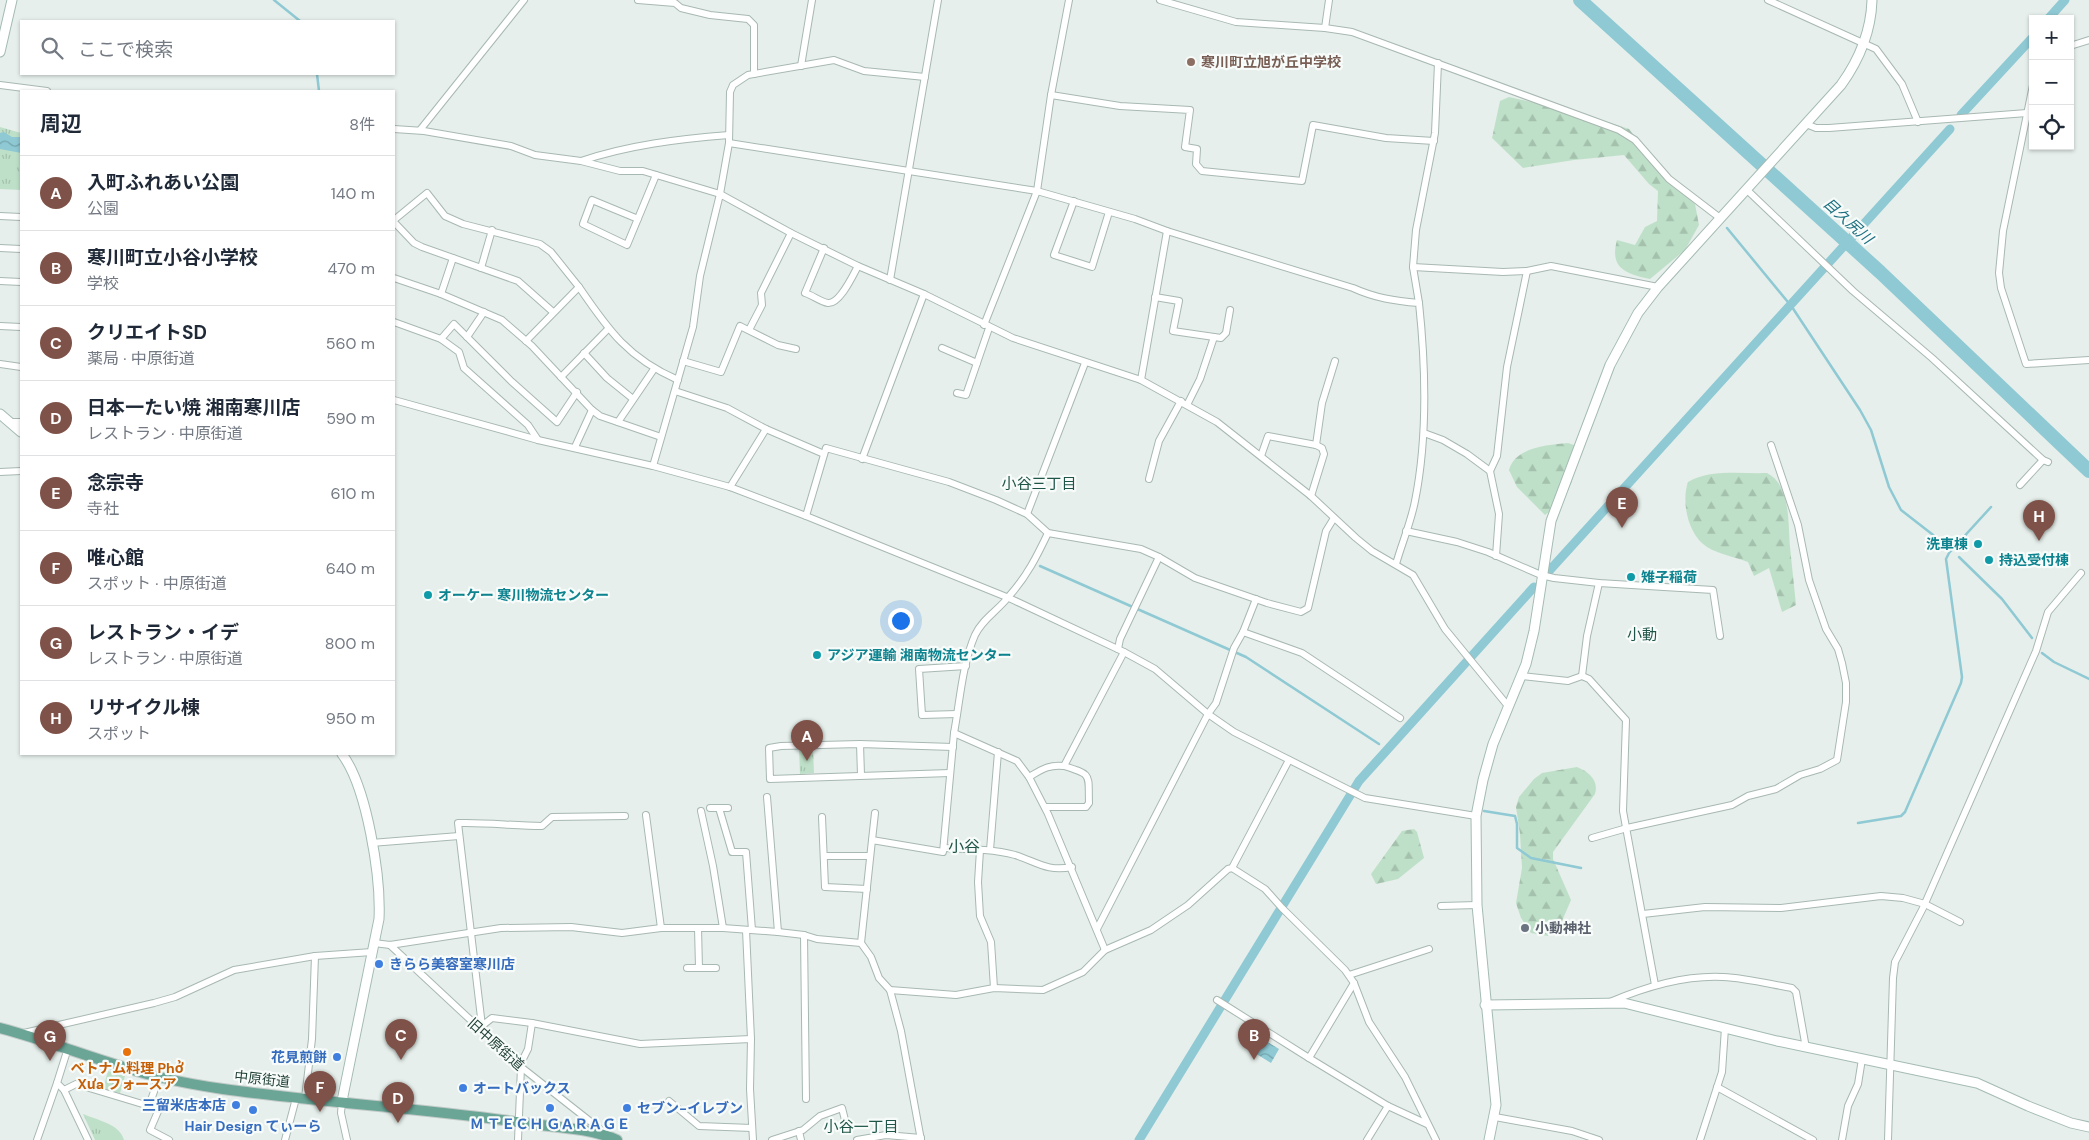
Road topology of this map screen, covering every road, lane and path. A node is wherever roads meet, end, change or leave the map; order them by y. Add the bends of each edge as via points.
1 (12, 0) edge
2 (524, 0) edge
3 (638, 0) edge
4 (812, 0) edge
5 (938, 0) edge
6 (1069, 0) edge
7 (1160, 0) edge
8 (1330, 0) edge
9 (1768, 0) edge
10 (1872, 0) edge
11 (675, 2) edge
12 (1325, 28) junction
13 (2089, 40) edge
14 (1864, 42) junction
15 (2074, 45) edge
16 (0, 52) edge
17 (1438, 64) junction
18 (801, 66) junction
19 (754, 74) junction
20 (924, 77) junction
21 (0, 85) edge
22 (39, 90) edge
23 (1050, 95) junction
24 (2029, 104) edge
25 (2027, 113) junction
26 (1918, 122) junction
27 (1806, 124) junction
28 (395, 129) edge
29 (420, 130) junction
30 (729, 135) junction
31 (1434, 141) junction
32 (729, 143) junction
33 (581, 161) junction
34 (909, 172) junction
35 (656, 175) junction
36 (1747, 188) junction
37 (1037, 191) junction
38 (720, 194) junction
39 (1074, 201) junction
40 (1109, 212) junction
41 (0, 216) edge
42 (20, 217) edge
43 (1720, 218) junction
44 (638, 219) junction
45 (395, 220) edge
46 (395, 222) edge
47 (492, 230) junction
48 (1167, 231) junction
49 (791, 232) junction
50 (0, 248) edge
51 (824, 248) junction
52 (20, 249) edge
53 (453, 258) junction
54 (858, 266) junction
55 (1414, 267) junction
56 (480, 268) junction
57 (1527, 271) junction
58 (395, 278) edge
59 (890, 280) junction
60 (0, 281) edge
61 (20, 282) edge
62 (580, 287) junction
63 (1658, 287) junction
64 (441, 294) junction
65 (924, 294) junction
66 (1155, 296) junction
67 (1418, 303) junction
68 (1230, 310) dead end
69 (484, 312) junction
70 (553, 312) junction
71 (395, 322) edge
72 (0, 326) edge
73 (987, 326) junction
74 (20, 327) edge
75 (608, 329) junction
76 (749, 330) junction
77 (466, 337) junction
78 (1214, 337) junction
79 (441, 339) junction
80 (526, 341) junction
81 (942, 348) dead end
82 (796, 350) dead end
83 (584, 353) junction
84 (2089, 360) edge
85 (683, 361) junction
86 (1334, 361) dead end
87 (977, 363) junction
88 (1085, 363) junction
89 (0, 364) edge
90 (20, 367) edge
91 (654, 369) junction
92 (561, 377) junction
93 (678, 380) junction
94 (1141, 380) junction
95 (676, 391) junction
96 (577, 392) junction
97 (957, 393) dead end
98 (633, 399) junction
99 (395, 400) edge
100 (1184, 403) junction
101 (592, 410) junction
102 (0, 414) edge
103 (10, 422) junction
104 (20, 422) edge
105 (618, 422) junction
106 (766, 429) junction
107 (20, 431) edge
108 (1424, 434) junction
109 (661, 437) junction
110 (538, 440) junction
111 (1316, 444) junction
112 (1771, 445) dead end
113 (574, 447) junction
114 (824, 454) junction
115 (1261, 456) junction
116 (862, 459) junction
117 (653, 466) junction
118 (20, 471) edge
119 (0, 472) edge
120 (1490, 472) junction
121 (1149, 478) dead end
122 (2020, 485) dead end
123 (730, 487) junction
124 (1311, 496) junction
125 (1027, 514) junction
126 (806, 516) junction
127 (1334, 518) junction
128 (1406, 531) junction
129 (1048, 533) junction
130 (1496, 556) junction
131 (1159, 557) junction
132 (1396, 564) junction
133 (2081, 573) dead end
134 (1541, 575) junction
135 (1599, 583) junction
136 (1009, 598) junction
137 (1256, 599) junction
138 (1243, 632) junction
139 (1720, 636) dead end
140 (1121, 651) junction
141 (966, 666) junction
142 (1521, 676) junction
143 (1582, 676) junction
144 (1508, 706) junction
145 (957, 714) junction
146 (1208, 714) junction
147 (1400, 718) dead end
148 (954, 733) junction
149 (860, 744) junction
150 (953, 747) junction
151 (998, 752) junction
152 (343, 755) edge
153 (1288, 760) junction
154 (1064, 766) junction
155 (950, 773) junction
156 (861, 775) junction
157 (1029, 777) junction
158 (767, 797) dead end
159 (1045, 807) junction
160 (710, 808) dead end
161 (719, 808) junction
162 (728, 808) dead end
163 (701, 811) dead end
164 (876, 813) dead end
165 (646, 815) dead end
166 (625, 816) dead end
167 (1476, 816) junction
168 (822, 817) dead end
169 (1627, 828) junction
170 (459, 836) junction
171 (1592, 838) dead end
172 (872, 840) junction
173 (371, 844) junction
174 (944, 848) junction
175 (980, 850) junction
176 (990, 850) junction
177 (824, 856) junction
178 (870, 856) junction
179 (1072, 867) junction
180 (1232, 868) junction
181 (867, 888) junction
182 (1925, 904) junction
183 (1477, 905) junction
184 (1441, 906) dead end
185 (1643, 914) junction
186 (1960, 922) dead end
187 (661, 928) junction
188 (698, 928) junction
189 (722, 928) junction
190 (1097, 928) junction
191 (749, 930) junction
192 (471, 932) junction
193 (778, 932) junction
194 (804, 935) junction
195 (861, 943) junction
196 (390, 945) junction
197 (373, 948) junction
198 (1429, 949) dead end
199 (1105, 950) junction
200 (315, 956) junction
201 (687, 968) dead end
202 (699, 968) junction
203 (716, 968) dead end
204 (1349, 975) junction
205 (1354, 983) junction
206 (1655, 985) junction
207 (994, 988) junction
208 (890, 990) junction
209 (1218, 1000) dead end
210 (1606, 1004) junction
211 (1485, 1005) junction
212 (532, 1023) junction
213 (0, 1028) edge
214 (480, 1028) junction
215 (1725, 1028) junction
216 (23, 1034) junction
217 (751, 1039) junction
218 (68, 1048) junction
219 (1806, 1048) junction
220 (1309, 1058) junction
221 (1862, 1059) junction
222 (1890, 1065) junction
223 (520, 1066) junction
224 (159, 1077) junction
225 (57, 1082) junction
226 (1717, 1088) junction
227 (64, 1090) junction
228 (305, 1098) junction
229 (806, 1099) dead end
230 (342, 1101) junction
231 (669, 1101) dead end
232 (295, 1102) dead end
233 (149, 1106) junction
234 (1388, 1106) junction
235 (1495, 1117) junction
236 (518, 1122) junction
237 (846, 1124) dead end
238 (1427, 1124) junction
239 (2089, 1127) edge
240 (752, 1128) junction
241 (799, 1132) junction
242 (613, 1138) edge
243 (901, 1138) edge
244 (865, 1139) edge
245 (921, 1139) edge
246 (37, 1140) edge
247 (88, 1140) edge
248 (169, 1140) edge
249 (285, 1140) edge
250 (347, 1140) edge
251 (518, 1140) edge
252 (753, 1140) edge
253 (772, 1140) edge
254 (800, 1140) edge
255 (858, 1140) edge
256 (1367, 1140) edge
257 (1436, 1140) edge
258 (1489, 1140) edge
259 (1600, 1140) edge
260 (1700, 1140) edge
261 (1813, 1140) edge
262 (1842, 1140) edge
263 (1888, 1140) edge

1 - 16 street
2 - 29 street
3 - 11 street
4 - 18 street
5 - 20 street
6 - 23 street
7 - 12 street via 1236,22
8 - 12 street
9 - 14 street
10 - 14 street
11 - 19 street via 681,8 710,15 748,19 754,25
12 - 17 street via 1352,32
13 - 15 street
14 - 26 street via 1876,49 1902,84
14 - 27 street via 1855,65
17 - 31 street
17 - 43 street via 1620,130 1635,140 1669,179
18 - 19 street
18 - 20 street via 834,60 864,71
19 - 30 street via 733,85 730,92
20 - 34 street
21 - 22 street
23 - 31 street via 1120,106 1190,110 1185,147 1197,150 1196,164 1202,171 1302,182 1313,125 1386,138
23 - 37 street
24 - 25 street
25 - 26 street
25 - 84 street via 2003,231 1999,272 2001,288 2026,364
26 - 27 street via 1816,128
27 - 36 street
28 - 29 street
29 - 33 street via 511,146 535,155
30 - 32 street
30 - 33 street via 642,145
31 - 55 street via 1418,221
32 - 34 street
32 - 38 street
33 - 35 street via 620,171 643,171
34 - 37 street
34 - 59 street
35 - 38 street
35 - 44 street
36 - 43 street
36 - 122 street via 1854,291 2046,461
37 - 39 street
37 - 73 street
38 - 49 street
38 - 85 street
39 - 40 street
39 - 40 street via 1054,255 1092,267
40 - 48 street
41 - 42 street
43 - 63 street
44 - 44 street via 627,245 583,224 592,200
45 - 47 street via 427,193 445,216 463,224
46 - 53 street via 414,243
47 - 56 street
47 - 62 street via 540,244 551,252
48 - 66 street
48 - 67 street via 1368,295
49 - 51 street
49 - 76 street via 761,293 762,305
50 - 52 street
51 - 54 street
51 - 54 street via 805,292 828,303 833,302 844,292
53 - 56 street
53 - 64 street
54 - 59 street
55 - 57 street
55 - 67 street
56 - 70 street via 518,281
57 - 63 street via 1551,266
57 - 120 street via 1506,367 1497,456
58 - 64 street
59 - 65 street
60 - 61 street
62 - 70 street
62 - 75 street
63 - 134 street via 1638,313 1610,365 1551,521
64 - 69 street
65 - 73 street
65 - 116 street
66 - 78 street via 1179,301 1173,331
66 - 94 street
67 - 108 street via 1424,378
68 - 78 street via 1226,333 1221,338
69 - 77 street
69 - 80 street via 502,320
70 - 80 street
71 - 79 street
72 - 74 street
73 - 87 street
73 - 88 street via 1021,342
75 - 83 street
75 - 91 street
76 - 82 street
76 - 85 street via 740,326 721,372
77 - 79 street via 454,324
77 - 96 street via 557,422
78 - 100 street via 1200,379
79 - 110 street via 459,352 464,368 528,425
80 - 92 street
81 - 87 street
83 - 92 street
83 - 98 street
85 - 93 street
86 - 111 street via 1322,403
87 - 97 street via 966,395
88 - 94 street
88 - 125 street
89 - 90 street
91 - 93 street
91 - 98 street
92 - 96 street
93 - 95 street
94 - 100 street
95 - 106 street via 727,408
95 - 109 street
96 - 101 street
98 - 105 street
99 - 110 street
100 - 115 street via 1217,422
100 - 121 street via 1159,441
101 - 105 street
101 - 113 street
102 - 103 street
103 - 104 street
103 - 107 street
105 - 109 street
106 - 114 street
106 - 123 street
108 - 120 street via 1443,440
108 - 128 street via 1415,504
109 - 117 street
110 - 113 street
111 - 115 street via 1268,436
111 - 124 street via 1324,454
112 - 169 street via 1798,525 1809,580 1842,663 1846,702 1837,760 1776,789 1748,796 1732,805
113 - 117 street
114 - 116 street via 826,448
114 - 126 street
115 - 124 street
116 - 125 street via 949,482
117 - 123 street
118 - 119 street
120 - 130 street via 1499,514
123 - 126 street
124 - 127 street
125 - 129 street
126 - 136 street
127 - 132 street via 1372,551
127 - 137 street via 1326,531 1308,608 1301,612
128 - 130 street via 1457,542
128 - 132 street
129 - 131 street via 1141,549
129 - 136 street via 1027,575
130 - 134 street
131 - 137 street via 1194,578
131 - 140 street via 1120,639
132 - 144 street via 1413,575 1445,629
133 - 182 street via 2048,612 2036,651
134 - 135 street
134 - 142 street via 1534,631
135 - 139 street via 1713,590
135 - 143 street
136 - 140 street
136 - 141 street via 982,623
137 - 138 street
138 - 146 street via 1216,703
138 - 147 street via 1302,653
140 - 146 street via 1156,669
140 - 154 street
141 - 145 street
141 - 145 street via 920,669 922,715
142 - 143 street via 1568,681
142 - 144 street
143 - 169 street via 1589,679 1626,720 1623,811
144 - 167 street via 1493,744
145 - 148 street
146 - 153 street via 1234,732
146 - 190 street
148 - 150 street
148 - 151 street
149 - 150 street
149 - 156 street
149 - 156 street via 769,748 770,779
150 - 155 street
151 - 157 street via 1016,762
151 - 176 street
152 - 173 street via 360,790
153 - 167 street via 1365,798
153 - 180 street
154 - 157 street via 1045,767
154 - 159 street via 1084,772 1088,778 1089,804 1086,807
155 - 156 street
155 - 174 street
157 - 159 street
158 - 193 street
159 - 179 street
160 - 161 street
161 - 162 street
161 - 191 street via 732,852 746,852
163 - 189 street via 714,866
164 - 172 street
165 - 187 street
166 - 170 street via 552,816 542,826 458,823
167 - 183 street
168 - 177 street
169 - 171 street
169 - 185 street
170 - 173 street
170 - 192 street
172 - 174 street via 943,852
172 - 178 street
173 - 197 street via 380,897
174 - 175 street
175 - 176 street
175 - 207 street via 980,916 991,942
176 - 179 street via 1054,869
177 - 178 street
177 - 181 street via 825,887
178 - 181 street
179 - 190 street
180 - 199 street via 1188,905 1151,930
180 - 204 street via 1266,889
181 - 195 street
182 - 185 street via 1903,898 1870,896 1781,908 1705,907
182 - 186 street
182 - 222 street via 1895,962
183 - 184 street
183 - 211 street
185 - 206 street
187 - 188 street
187 - 192 street via 622,933 572,927 501,928
188 - 189 street
188 - 202 street
189 - 191 street
190 - 199 street
191 - 193 street
191 - 217 street
192 - 196 street
192 - 214 street
193 - 194 street
194 - 195 street via 817,940
194 - 229 street
195 - 208 street via 879,978
196 - 197 street
196 - 214 street, 旧中原街道
197 - 200 street
197 - 230 street
198 - 204 street
199 - 207 street via 1083,972 1043,990
200 - 216 street via 234,970 161,1001
200 - 228 street via 312,1039
201 - 202 street
202 - 203 street
204 - 205 street
205 - 220 street
205 - 238 street via 1369,1022 1405,1077
206 - 210 street
206 - 219 street via 1724,977 1792,988 1796,992
207 - 208 street via 956,995
208 - 245 street via 901,1030
209 - 220 street
210 - 211 street
210 - 215 street via 1624,1003
211 - 235 street via 1496,1093
212 - 214 street via 492,1018
212 - 217 street via 640,1044
212 - 223 street via 528,1048
213 - 216 main road, 中原街道
214 - 223 street, 旧中原街道
215 - 219 street
215 - 226 street via 1724,1061
216 - 218 main road, 中原街道
217 - 240 street
218 - 224 main road, 中原街道
218 - 225 street
219 - 221 street
220 - 234 street
221 - 222 street
221 - 262 street
222 - 239 street via 1977,1083 2036,1109
222 - 263 street
223 - 236 street
223 - 242 street, 旧中原街道
224 - 228 main road, 中原街道 via 223,1089
224 - 233 street
225 - 227 street
225 - 246 street
226 - 260 street
226 - 261 street
227 - 233 street via 76,1084
227 - 247 street
228 - 230 main road, 中原街道
230 - 236 main road, 中原街道
230 - 250 street via 341,1113
231 - 240 street via 699,1126 711,1123
232 - 249 street
233 - 248 street via 158,1109 150,1130
234 - 238 street
234 - 256 street
235 - 258 street
235 - 259 street via 1572,1131
236 - 242 main road, 中原街道
236 - 251 street
237 - 241 street via 842,1108 820,1116
238 - 257 street
240 - 252 street
241 - 253 street
241 - 254 street
243 - 244 street via 886,1135
243 - 245 street
244 - 255 street

